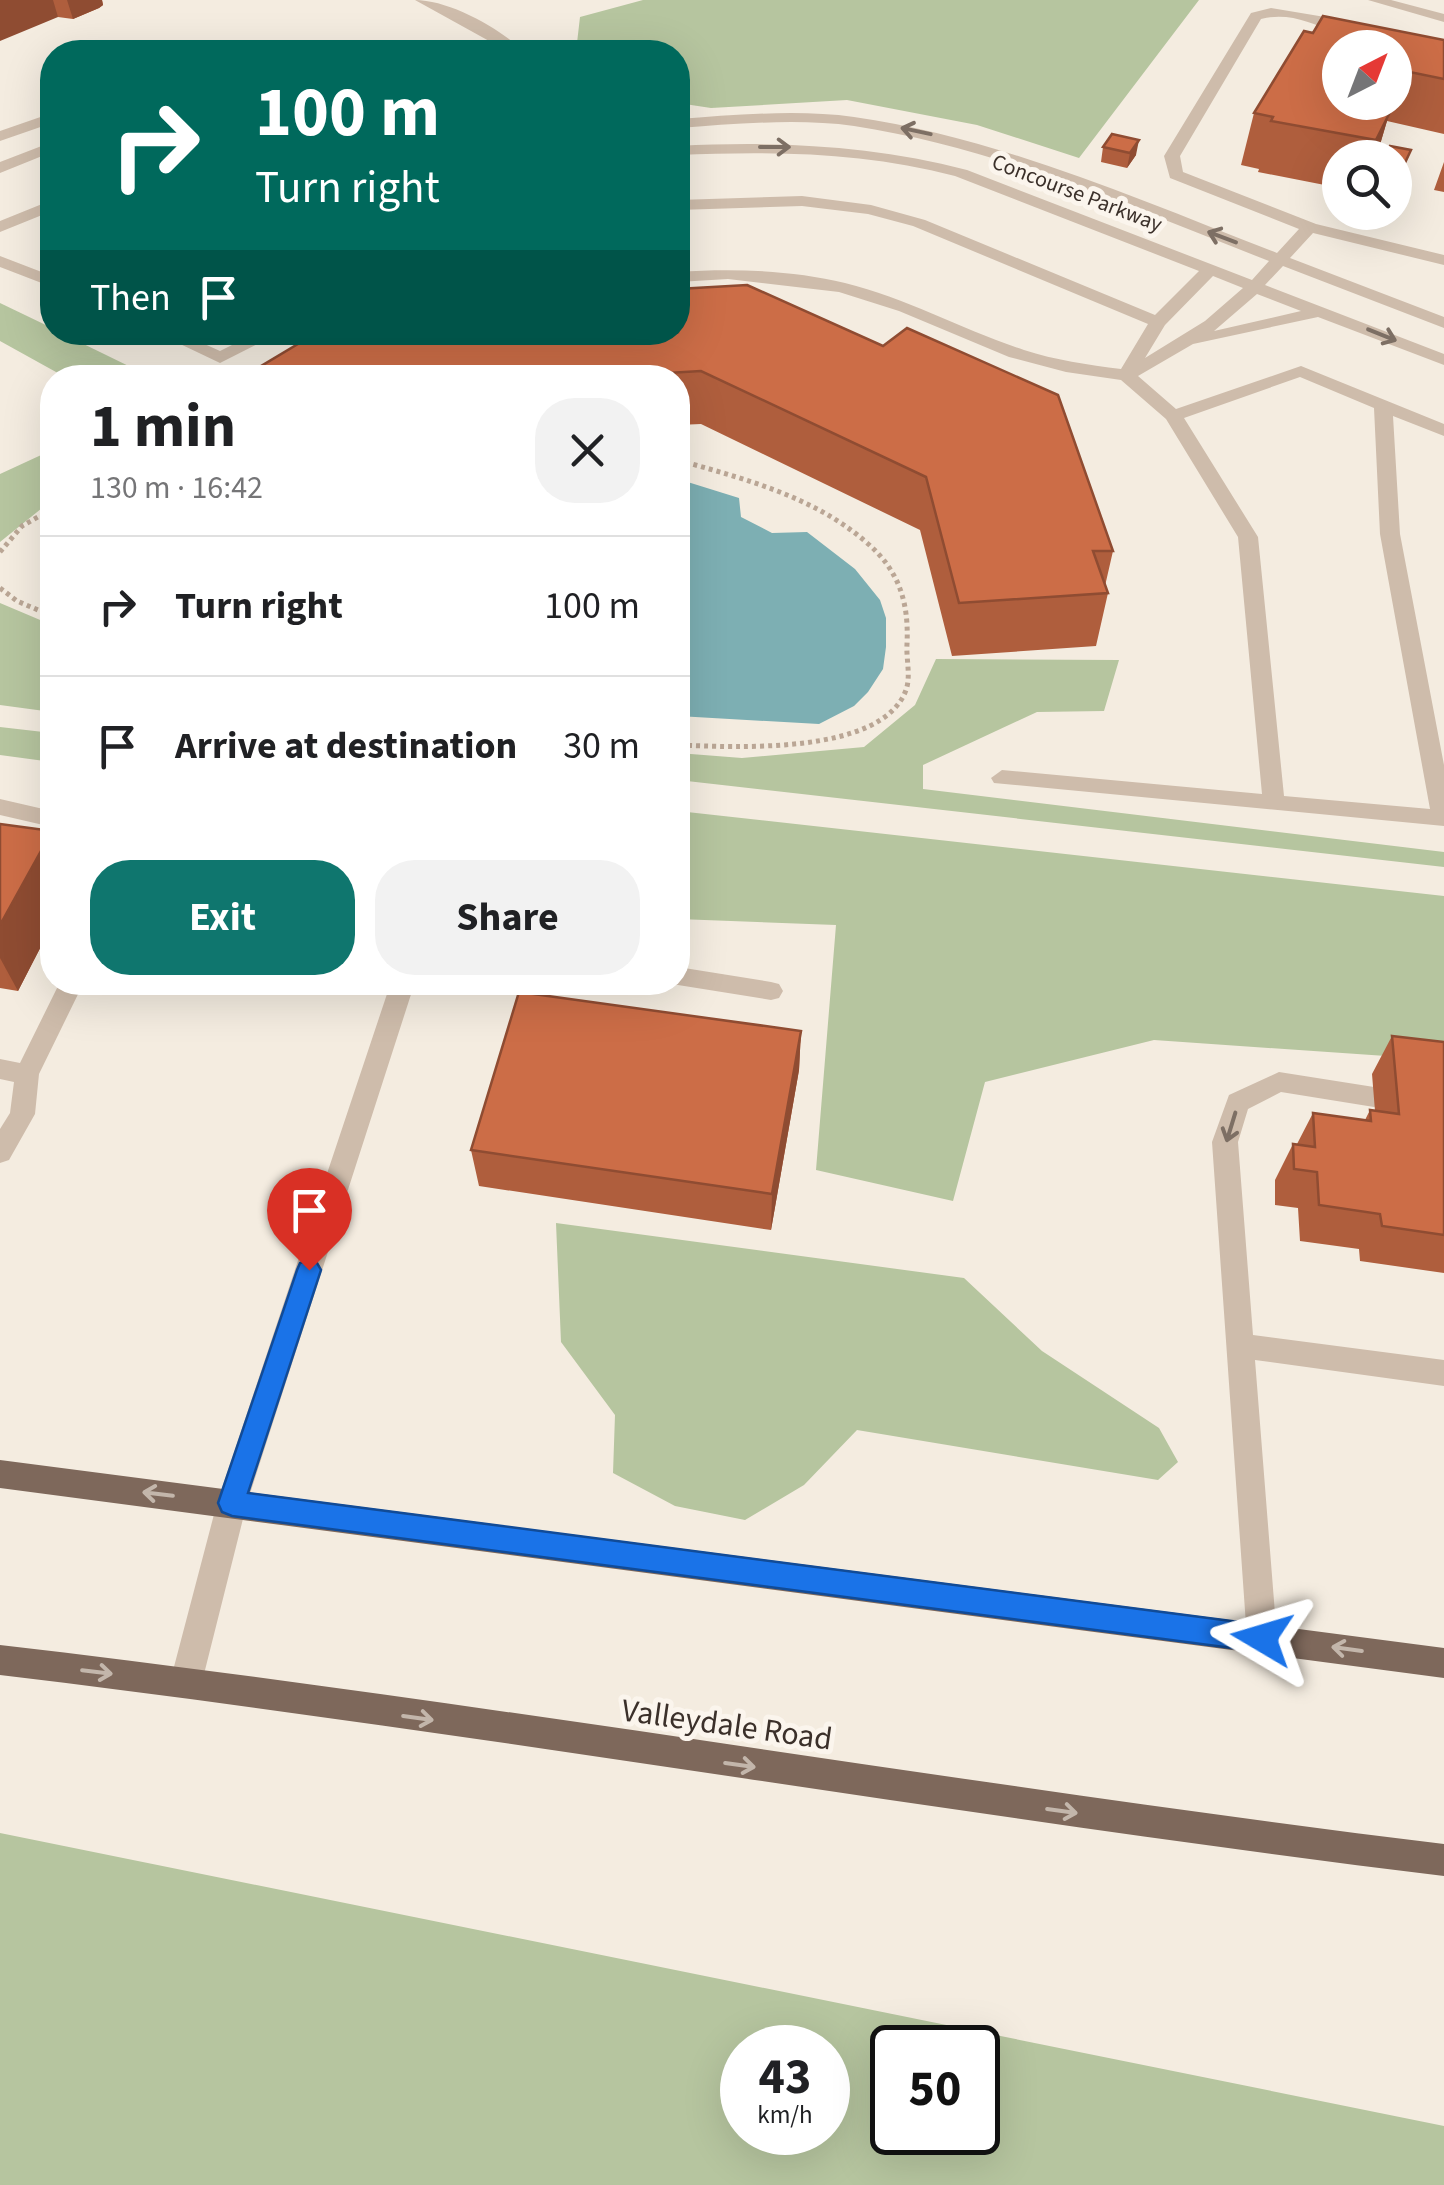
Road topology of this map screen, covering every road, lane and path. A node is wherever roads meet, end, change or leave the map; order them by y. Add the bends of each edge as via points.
1 (422, 0) edge
2 (1375, 0) edge
3 (1439, 0) edge
4 (1428, 14) junction
5 (1444, 18) edge
6 (1343, 30) edge
7 (501, 40) edge
8 (40, 122) edge
9 (690, 124) edge
10 (0, 136) edge
11 (690, 150) edge
12 (40, 152) edge
13 (0, 168) edge
14 (690, 205) edge
15 (40, 209) edge
16 (0, 227) edge
17 (1310, 228) junction
18 (1277, 258) junction
19 (1444, 260) edge
20 (0, 261) edge
21 (1211, 269) junction
22 (40, 274) edge
23 (690, 276) edge
24 (1256, 286) junction
25 (1323, 311) junction
26 (1158, 322) junction
27 (1444, 322) edge
28 (1191, 341) junction
29 (192, 345) edge
30 (246, 345) edge
31 (1444, 360) edge
32 (1126, 375) junction
33 (1383, 406) junction
34 (1172, 416) junction
35 (1444, 431) edge
36 (690, 463) edge
37 (40, 516) edge
38 (0, 552) edge
39 (0, 588) edge
40 (40, 611) edge
41 (690, 745) edge
42 (1002, 778) dead end
43 (1274, 803) junction
44 (0, 807) edge
45 (40, 816) edge
46 (1444, 818) edge
47 (690, 978) edge
48 (771, 991) dead end
49 (66, 995) edge
50 (399, 995) edge
51 (0, 1069) edge
52 (27, 1074) junction
53 (1374, 1097) dead end
54 (0, 1152) edge
55 (1240, 1346) junction
56 (1444, 1373) edge
57 (0, 1474) edge
58 (232, 1503) junction
59 (1262, 1638) junction
60 (0, 1660) edge
61 (1444, 1663) edge
62 (186, 1682) junction
63 (1444, 1860) edge

1 - 7 street
2 - 4 street
3 - 4 street
4 - 5 street
6 - 17 street via 1306,13 1272,8 1256,16 1172,156 1176,175
8 - 10 street
18 -> 9 street, Concourse Parkway via 954,140 824,120
11 -> 21 street, Concourse Parkway via 814,147 920,161
12 - 13 street
14 - 26 street via 802,201 888,214
15 - 16 street
17 - 18 street
17 - 19 street
18 - 24 street
18 - 27 street, Concourse Parkway
20 - 22 street
21 - 24 street, Concourse Parkway
21 - 26 street
23 - 32 street via 743,274 840,287 1016,353
24 - 25 street, Concourse Parkway
24 - 28 street
25 - 28 street
25 -> 31 street, Concourse Parkway
26 - 32 street
28 - 32 street
29 - 30 street via 220,358
32 - 34 street
33 - 34 street via 1302,371
33 - 35 street
33 - 46 street via 1390,534
34 - 43 street via 1248,537
36 - 41 path via 735,474 862,538 909,602 908,682 884,718 856,732 807,740
37 - 38 path
39 - 40 path
42 - 43 street
43 - 46 street
44 - 45 street
47 - 48 street
49 - 52 street
50 - 58 street
51 - 52 street
52 - 54 street via 22,1114
53 -> 55 street via 1279,1082 1238,1102 1226,1142
55 - 56 street
55 - 59 street
58 -> 57 main road
58 - 59 main road
58 - 62 street
61 -> 59 main road
60 -> 62 main road, Valleydale Road
62 -> 63 main road, Valleydale Road

